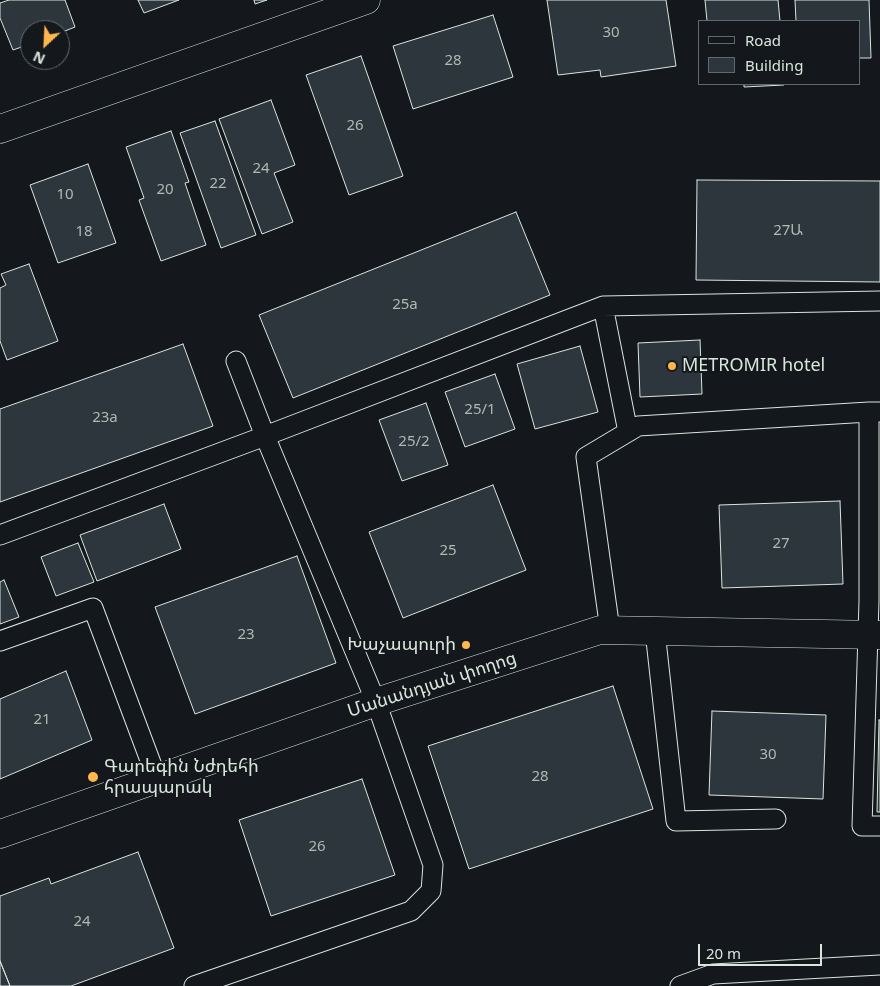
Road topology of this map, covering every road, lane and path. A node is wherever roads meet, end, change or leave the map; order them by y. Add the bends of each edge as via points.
1 (366, 0) edge
2 (0, 129) edge
3 (880, 301) edge
4 (603, 306) junction
5 (236, 361) dead end
6 (874, 412) edge
7 (628, 432) junction
8 (266, 436) junction
9 (0, 535) edge
10 (610, 630) junction
11 (655, 631) junction
12 (874, 635) edge
13 (0, 641) edge
14 (376, 702) junction
15 (157, 778) junction
16 (776, 819) dead end
17 (880, 826) edge
18 (0, 834) edge
19 (880, 965) edge
20 (737, 979) edge
21 (194, 986) edge
22 (680, 986) edge

1 - 2 street
3 - 4 lane
4 - 7 lane
4 - 8 lane
5 - 8 lane
6 - 7 lane via 638,426
6 - 12 lane
7 - 10 lane via 586,457
8 - 9 lane
8 - 14 lane
10 - 11 street, Մանանդյան փողոց
10 - 14 street, Մանանդյան փողոց via 600,630
11 - 12 street, Մանանդյան փողոց
11 - 16 lane via 676,820
12 - 17 lane via 862,826
13 - 15 lane via 93,608
14 - 15 street, Մանանդյան փողոց
14 - 21 lane via 432,865 432,890 411,910
15 - 18 street, Մանանդյան փողոց
19 - 20 lane
20 - 22 lane via 713,974

